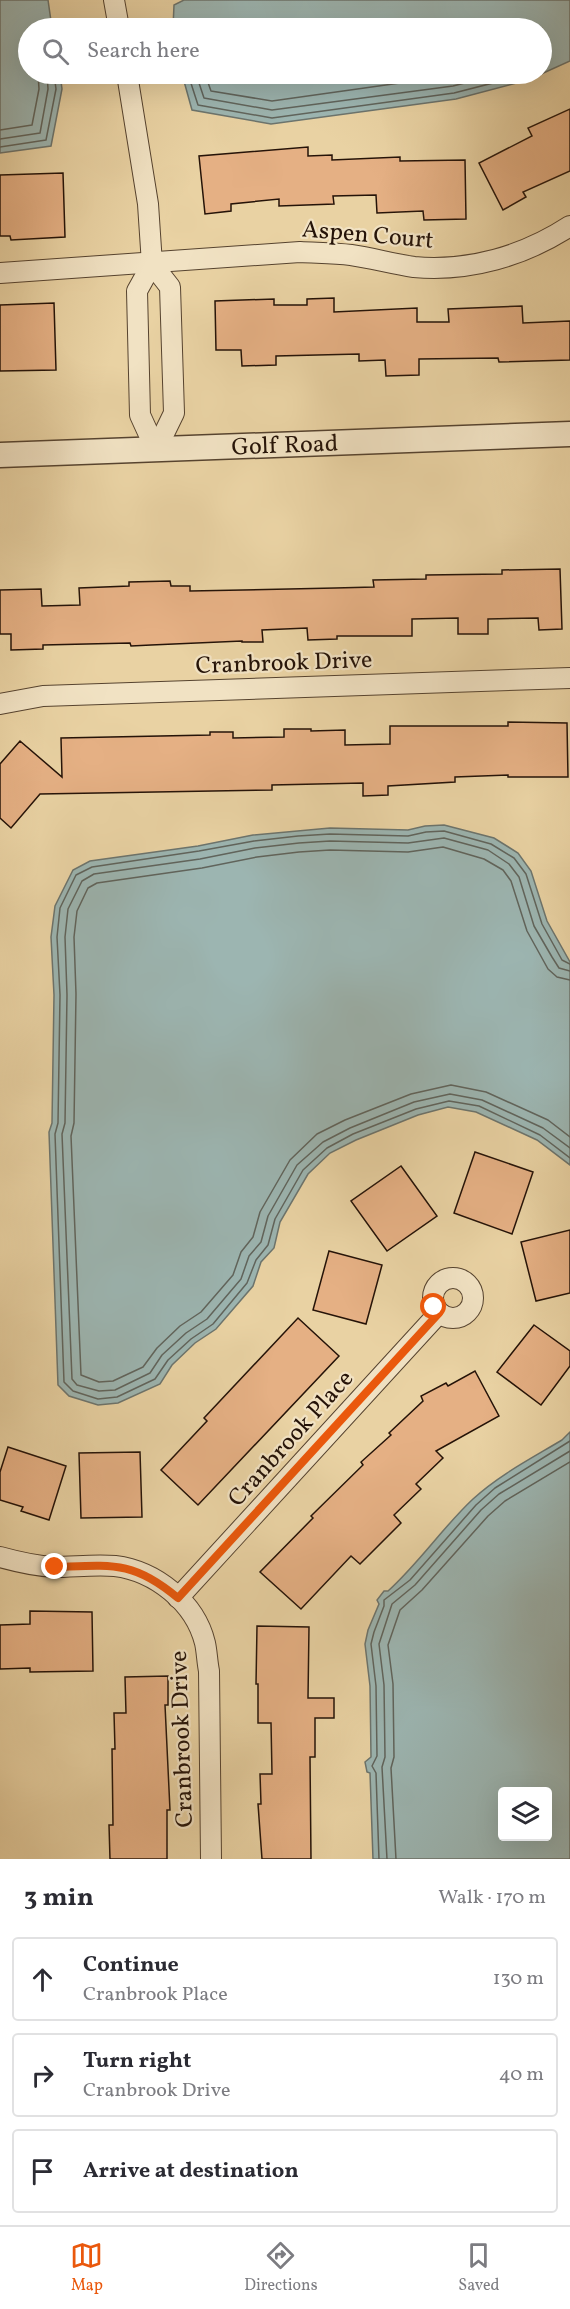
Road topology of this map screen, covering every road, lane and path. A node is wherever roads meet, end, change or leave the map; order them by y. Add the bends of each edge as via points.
1 (114, 0) edge
2 (117, 18) edge
3 (130, 84) edge
4 (570, 226) edge
5 (152, 264) junction
6 (0, 273) edge
7 (570, 434) edge
8 (156, 450) junction
9 (0, 455) edge
10 (570, 678) edge
11 (0, 704) edge
12 (439, 1313) dead end
13 (0, 1557) edge
14 (178, 1598) junction
15 (211, 1859) edge

1 - 2 street
3 - 5 street via 148,204
4 - 5 street, Aspen Court via 528,249 464,266 414,267 349,255 300,252
5 - 6 street, Aspen Court
5 - 8 street via 137,291 140,415
5 - 8 street via 170,287 174,413
7 - 8 street, Golf Road
8 - 9 street, Golf Road
10 - 11 street, Cranbrook Drive via 43,696
12 - 14 street, Cranbrook Place
13 - 14 street, Cranbrook Drive via 38,1566 127,1568 153,1578
14 - 15 street, Cranbrook Drive via 200,1629 209,1671

